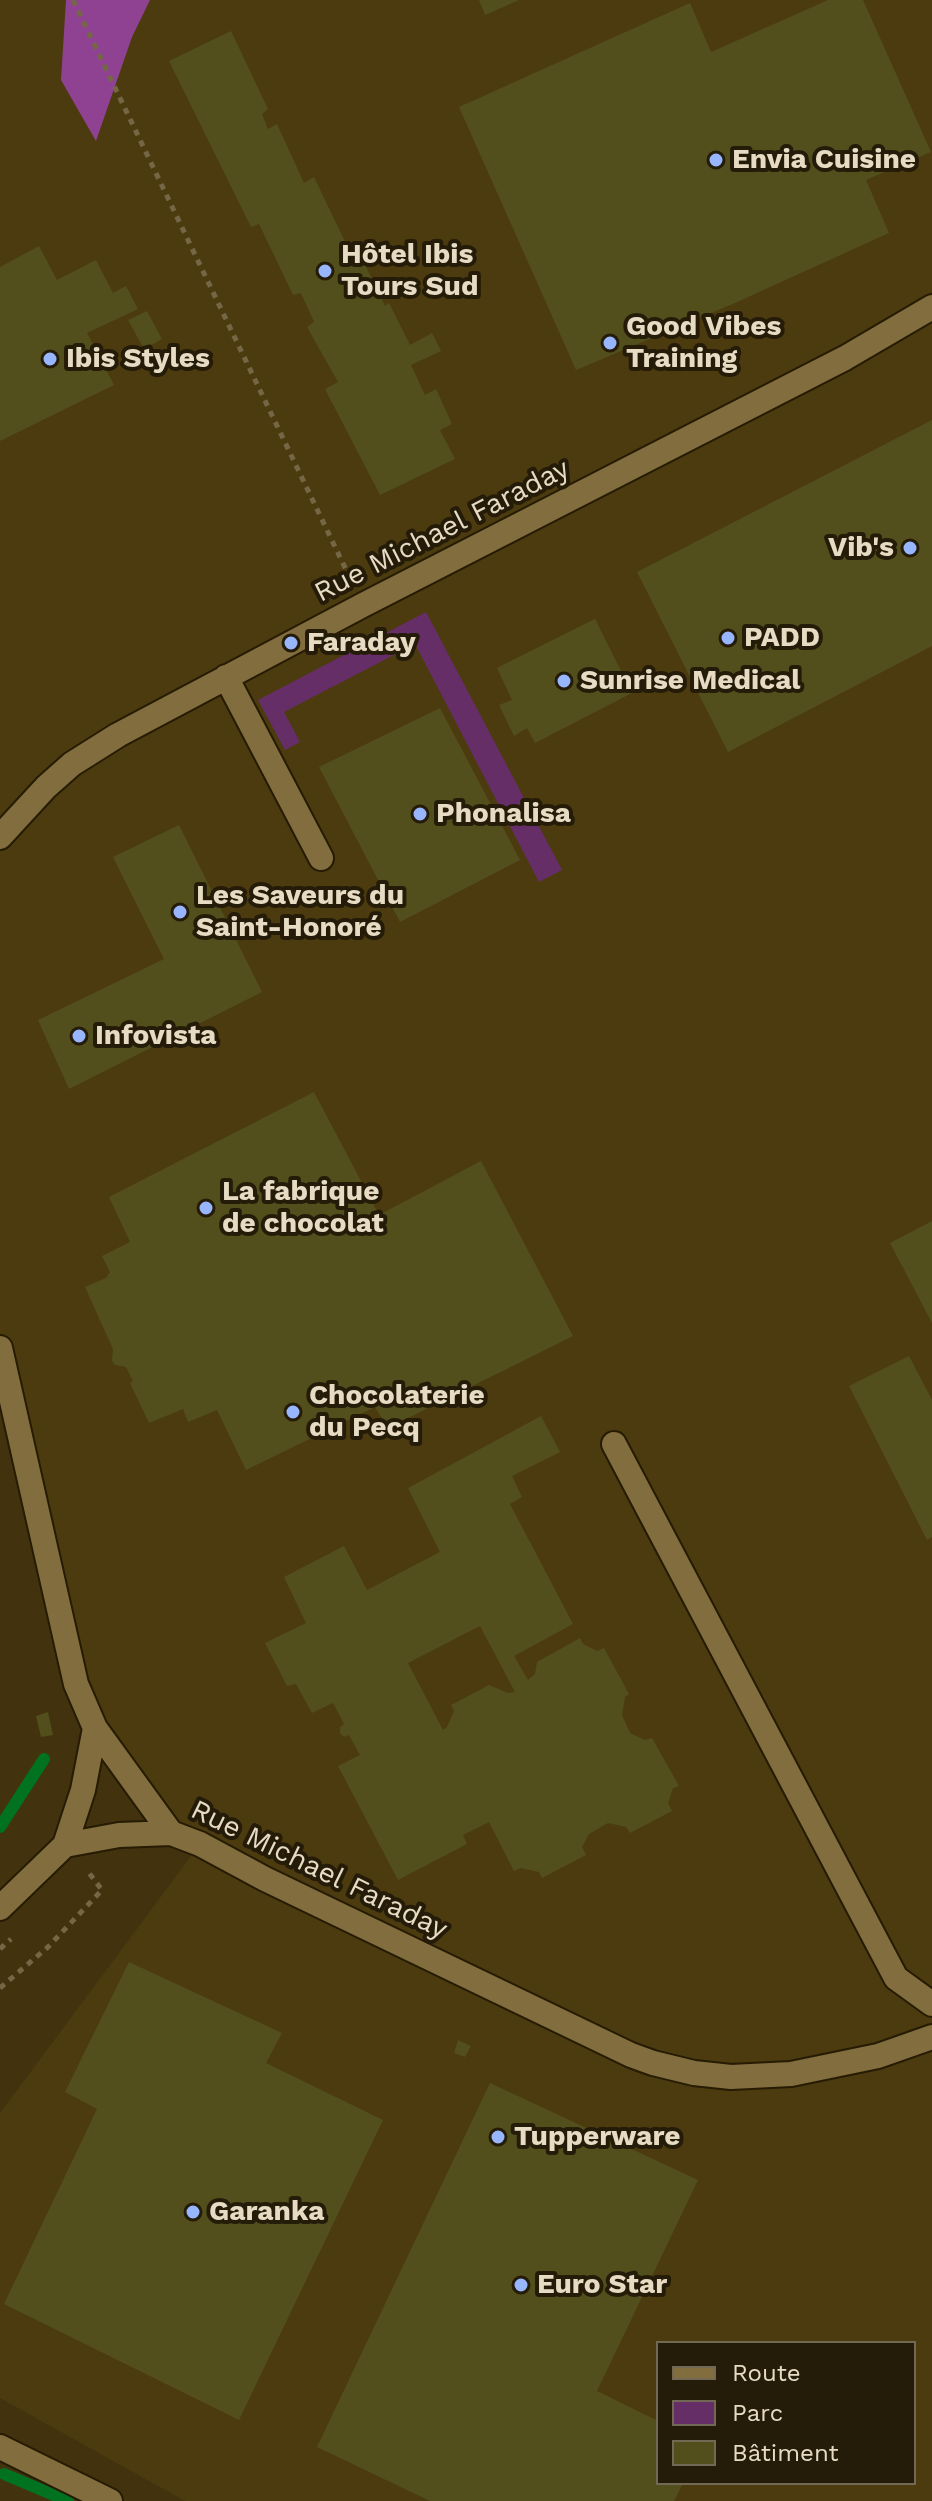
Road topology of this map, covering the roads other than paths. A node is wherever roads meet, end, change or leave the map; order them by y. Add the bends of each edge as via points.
1 (932, 307) edge
2 (226, 677) junction
3 (0, 837) edge
4 (321, 858) dead end
5 (0, 1348) edge
6 (614, 1444) dead end
7 (95, 1728) junction
8 (171, 1833) junction
9 (65, 1845) junction
10 (0, 1908) edge
11 (932, 2004) edge
12 (932, 2037) edge
13 (0, 2447) edge
14 (110, 2501) edge

1 - 2 street, Rue Michael Faraday via 845,358
2 - 3 street, Rue Michael Faraday via 72,764
2 - 4 street
5 - 7 street, Rue Michael Faraday via 76,1684
6 - 11 street via 896,1978
7 - 8 street, Rue Michael Faraday
7 - 9 street
8 - 9 street
8 - 12 street, Rue Michael Faraday via 653,2063 731,2077 791,2074 878,2056
9 - 10 street
13 - 14 street

